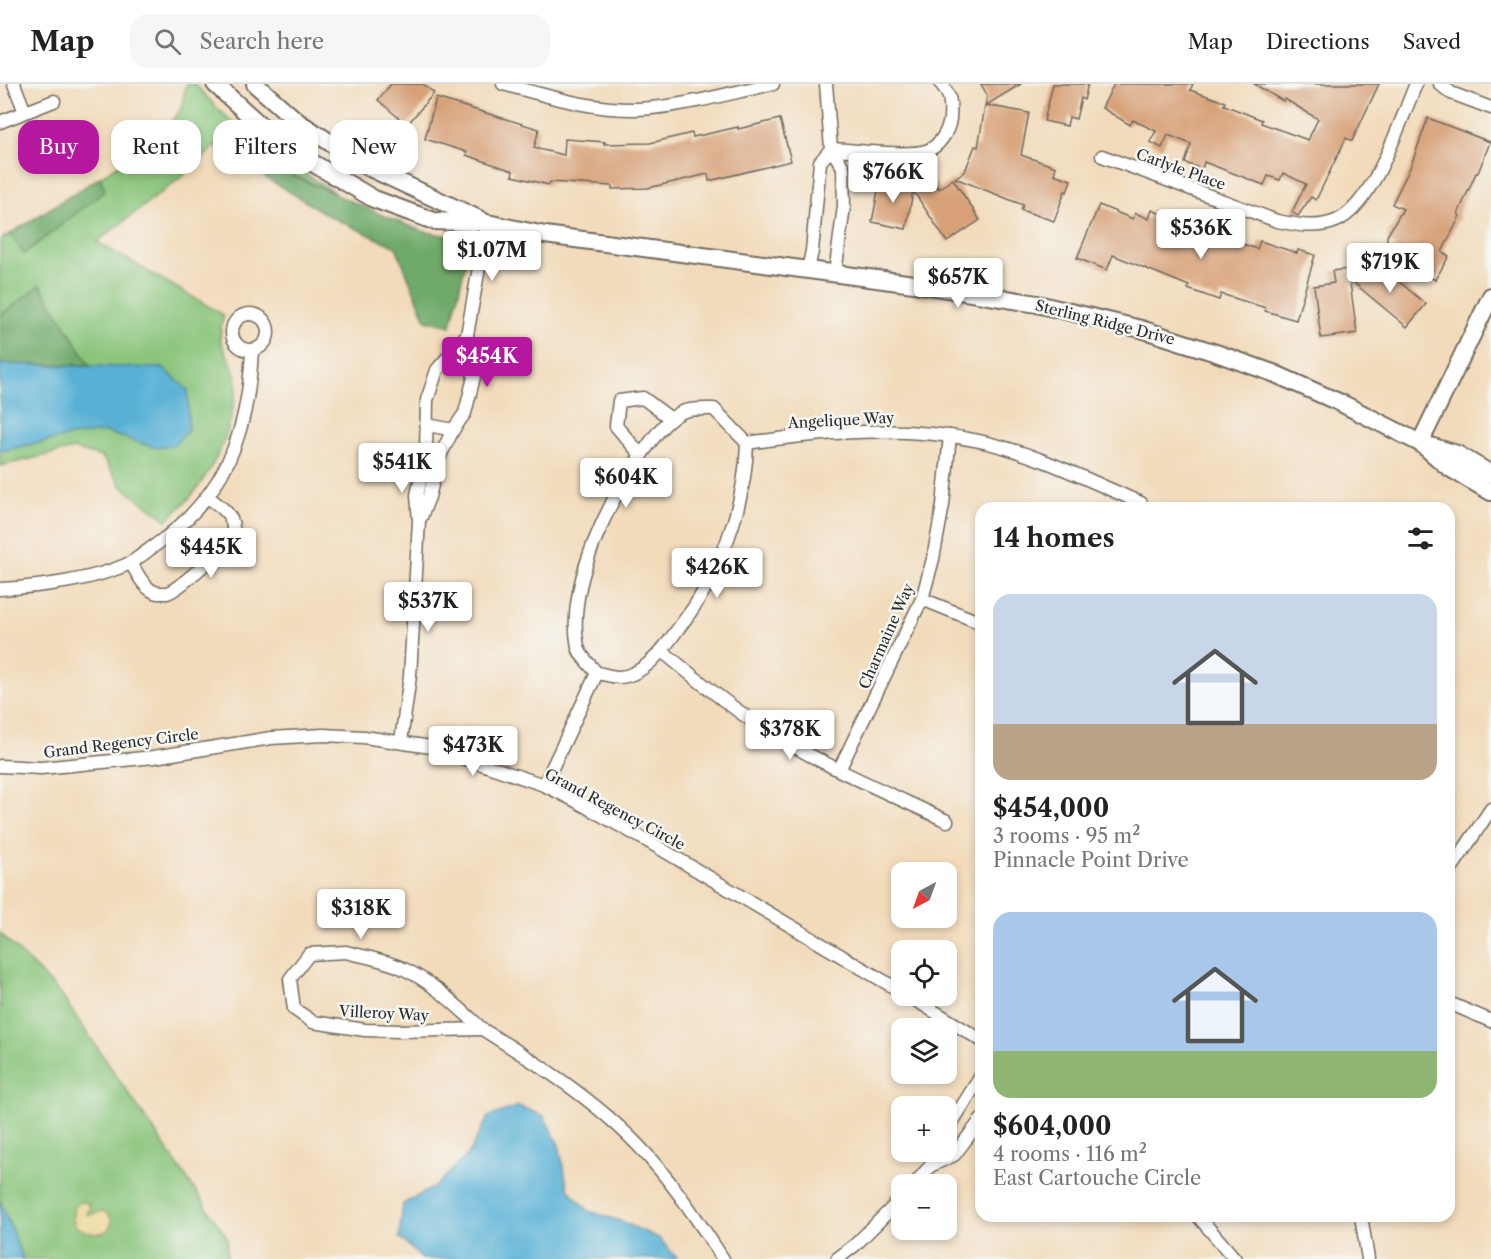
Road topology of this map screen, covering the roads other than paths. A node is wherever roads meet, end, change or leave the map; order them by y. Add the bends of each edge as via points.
1 (14, 84) edge
2 (214, 84) edge
3 (255, 84) edge
4 (503, 84) edge
5 (773, 84) edge
6 (826, 84) edge
7 (940, 84) edge
8 (1416, 84) edge
9 (1440, 84) edge
10 (54, 101) dead end
11 (1491, 108) edge
12 (25, 112) junction
13 (0, 122) edge
14 (831, 149) junction
15 (1102, 156) dead end
16 (487, 223) junction
17 (808, 270) junction
18 (835, 274) junction
19 (1491, 296) edge
20 (467, 335) junction
21 (252, 351) dead end
22 (670, 419) junction
23 (428, 425) junction
24 (453, 430) junction
25 (950, 436) junction
26 (747, 443) junction
27 (1420, 443) junction
28 (641, 455) junction
29 (1491, 474) edge
30 (1491, 492) edge
31 (208, 497) junction
32 (1139, 502) edge
33 (419, 521) junction
34 (131, 563) junction
35 (0, 589) edge
36 (921, 599) junction
37 (975, 621) edge
38 (662, 651) junction
39 (597, 673) junction
40 (401, 741) junction
41 (0, 766) edge
42 (839, 770) junction
43 (544, 785) junction
44 (1491, 809) edge
45 (948, 821) dead end
46 (1455, 863) edge
47 (891, 985) edge
48 (925, 1006) edge
49 (1455, 1006) edge
50 (1491, 1021) edge
51 (482, 1029) junction
52 (975, 1036) edge
53 (975, 1085) edge
54 (957, 1114) edge
55 (975, 1128) edge
56 (932, 1162) edge
57 (930, 1166) junction
58 (923, 1174) edge
59 (891, 1209) edge
60 (1203, 1222) edge
61 (1362, 1222) edge
62 (723, 1259) edge
63 (837, 1259) edge
64 (1235, 1259) edge
65 (1368, 1259) edge

1 - 12 street
2 - 16 street, Sterling Ridge Drive via 294,153 374,199 434,222
3 - 16 street, Sterling Ridge Drive via 298,122 370,168
4 - 5 street via 577,104 639,109
6 - 14 street
7 - 14 street via 948,92 951,104 949,124 943,138 927,151
8 - 15 street, Carlyle Place via 1363,199 1337,221 1319,226 1277,221
9 - 11 street via 1451,93
10 - 12 street
12 - 13 street
14 - 17 street via 820,162
14 - 18 street via 843,166 844,206
16 - 17 street, Sterling Ridge Drive
16 - 20 street
17 - 18 street, Sterling Ridge Drive
18 - 27 street, Sterling Ridge Drive via 1036,304 1141,329 1273,373
19 - 27 street
20 - 23 street via 437,370 428,400
20 - 24 street via 474,377 465,412
21 - 31 street via 244,419 229,460
22 - 26 street via 684,410 714,409
22 - 28 street
22 - 28 street via 643,398 619,401 616,426
23 - 24 street
23 - 33 street via 417,495
24 - 33 street via 438,460
25 - 26 street, Angelique Way via 835,432
25 - 32 street, Angelique Way via 1047,462
25 - 36 street, Charmaine Way via 943,505
26 - 38 street via 737,508 718,561 699,601
27 - 29 street, Sterling Ridge Drive via 1457,454
27 - 30 street, Sterling Ridge Drive via 1448,467
28 - 39 street via 619,488 595,540 579,596 578,650
31 - 34 street via 171,534
31 - 34 street via 231,516 233,528 229,540 201,568 169,593 156,593 146,587
33 - 40 street via 410,676
34 - 35 street via 88,577
36 - 37 street
36 - 42 street, Charmaine Way
38 - 39 street via 643,668 621,677
38 - 42 street via 759,725
39 - 43 street
40 - 41 street, Grand Regency Circle via 323,735 271,738 154,757 41,768
40 - 43 street, Grand Regency Circle via 431,747
42 - 45 street
43 - 47 street, Grand Regency Circle via 651,843
44 - 46 street
48 - 52 street
49 - 50 street
51 - 51 street, Villeroy Way via 433,986 384,961 346,952 309,954 290,979 294,1009 313,1022 365,1030
51 - 62 street, Villeroy Way via 560,1079 633,1141 675,1188
53 - 54 street
55 - 57 street via 954,1155
56 - 57 street
57 - 58 street
59 - 63 street
60 - 64 street
61 - 65 street

